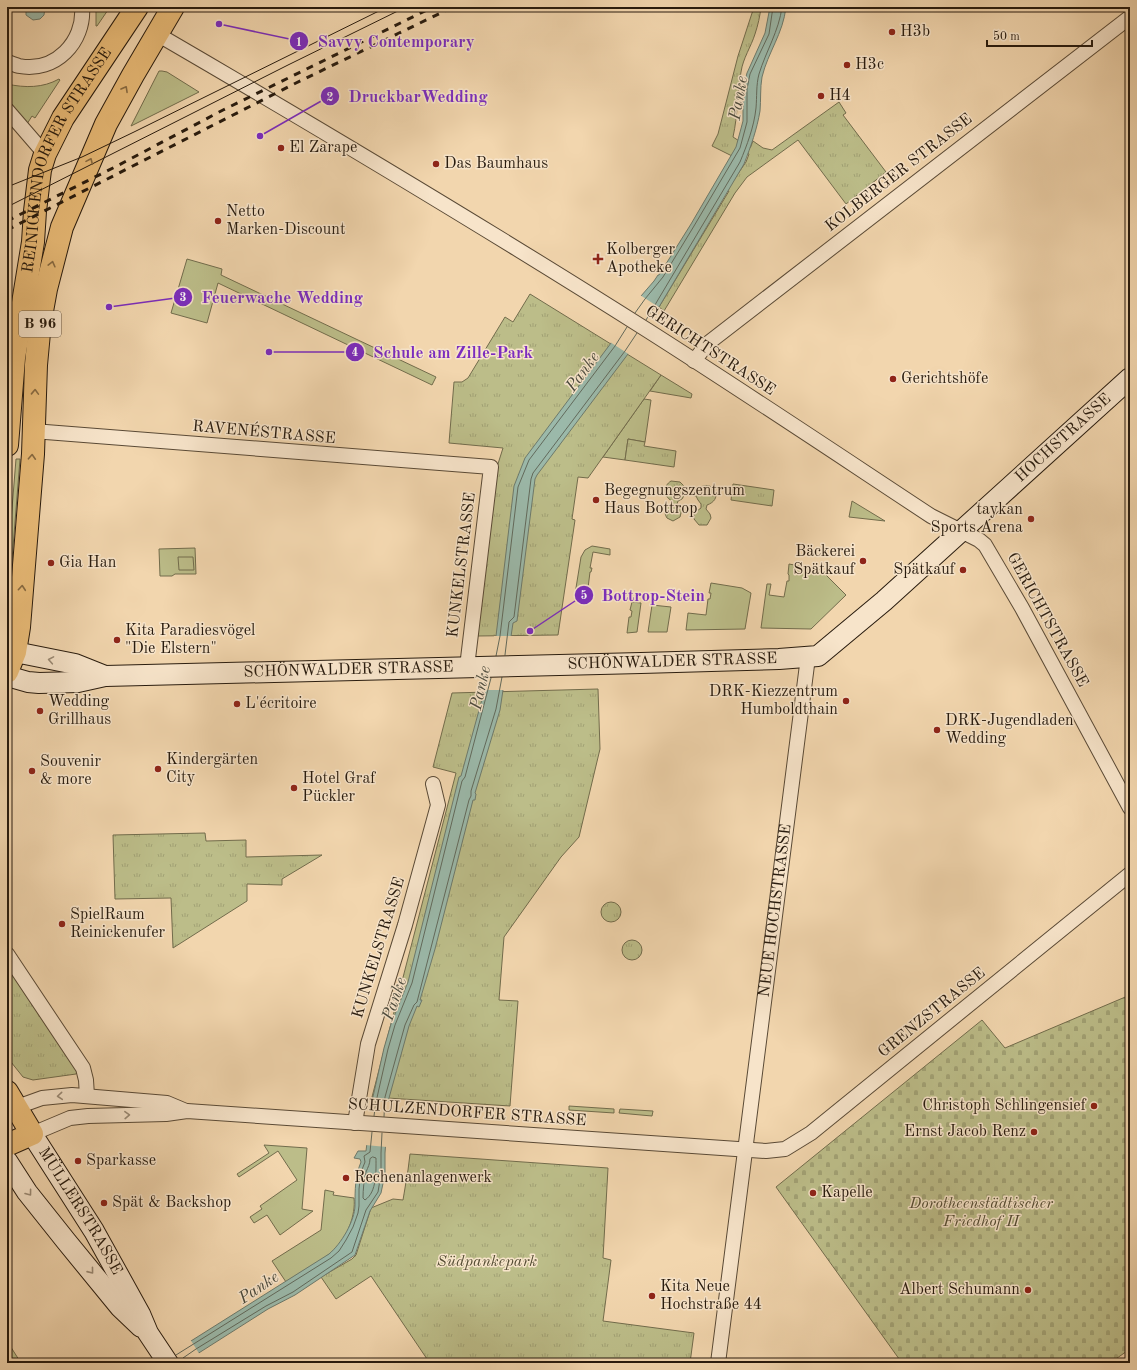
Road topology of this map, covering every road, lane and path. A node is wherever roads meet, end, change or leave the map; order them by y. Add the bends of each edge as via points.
1 (82, 7) edge
2 (173, 7) edge
3 (133, 13) edge
4 (1130, 17) edge
5 (157, 34) junction
6 (7, 62) edge
7 (7, 110) edge
8 (45, 154) junction
9 (694, 360) junction
10 (1130, 378) edge
11 (33, 431) junction
12 (8, 437) edge
13 (491, 467) joint
14 (960, 531) junction
15 (808, 657) junction
16 (10, 659) edge
17 (476, 667) junction
18 (7, 676) edge
19 (105, 676) junction
20 (432, 784) dead end
21 (1130, 808) edge
22 (1130, 874) edge
23 (7, 954) edge
24 (87, 1096) junction
25 (10, 1104) edge
26 (187, 1111) junction
27 (360, 1123) junction
28 (32, 1134) junction
29 (7, 1145) edge
30 (745, 1150) junction
31 (7, 1161) edge
32 (148, 1333) junction
33 (165, 1359) edge
34 (718, 1363) edge

1 - 6 street via 83,17 78,36 67,52 51,62 36,67
2 - 5 main road, REINICKENDORFER STRASSE / B 96
3 - 5 main road, REINICKENDORFER STRASSE / B 96
3 - 8 main road, REINICKENDORFER STRASSE / B 96 via 63,118
4 - 9 street, KOLBERGER STRASSE via 706,344
5 - 9 street, GERICHTSTRASSE via 407,182
11 -> 5 main road, REINICKENDORFER STRASSE / B 96 via 40,322 62,227 106,124
7 - 8 street
8 - 12 main road, REINICKENDORFER STRASSE / B 96 via 40,170 33,242 14,358
9 - 14 street, GERICHTSTRASSE via 931,516
10 - 14 street, HOCHSTRASSE
11 - 12 main road, REINICKENDORFER STRASSE / B 96
11 - 13 street, RAVENÉSTRASSE
16 -> 11 main road, REINICKENDORFER STRASSE / B 96 via 19,627
13 - 17 street, KUNKELSTRASSE
14 - 15 street via 884,601 818,656
14 - 21 street, GERICHTSTRASSE via 985,545
15 - 17 street, SCHÖNWALDER STRASSE
15 - 30 street, NEUE HOCHSTRASSE
19 -> 16 street, SCHÖNWALDER STRASSE via 75,664
17 - 19 street, SCHÖNWALDER STRASSE
18 - 19 street, SCHÖNWALDER STRASSE via 28,682 78,682
20 - 27 street, KUNKELSTRASSE via 438,805 405,925 368,1044
22 - 30 street, GRENZSTRASSE via 805,1137 785,1149
23 - 24 street via 83,1068
24 -> 25 street, SCHULZENDORFER STRASSE via 64,1095
24 - 26 street, SCHULZENDORFER STRASSE via 167,1103
25 - 28 main road, MÜLLERSTRASSE
26 - 27 street, SCHULZENDORFER STRASSE
28 -> 26 street, SCHULZENDORFER STRASSE via 70,1118
27 - 30 street, SCHULZENDORFER STRASSE
28 - 29 main road
28 - 32 street, MÜLLERSTRASSE via 94,1231
30 - 34 street, NEUE HOCHSTRASSE
31 -> 32 street, MÜLLERSTRASSE via 27,1192 120,1307
32 - 33 street, MÜLLERSTRASSE

